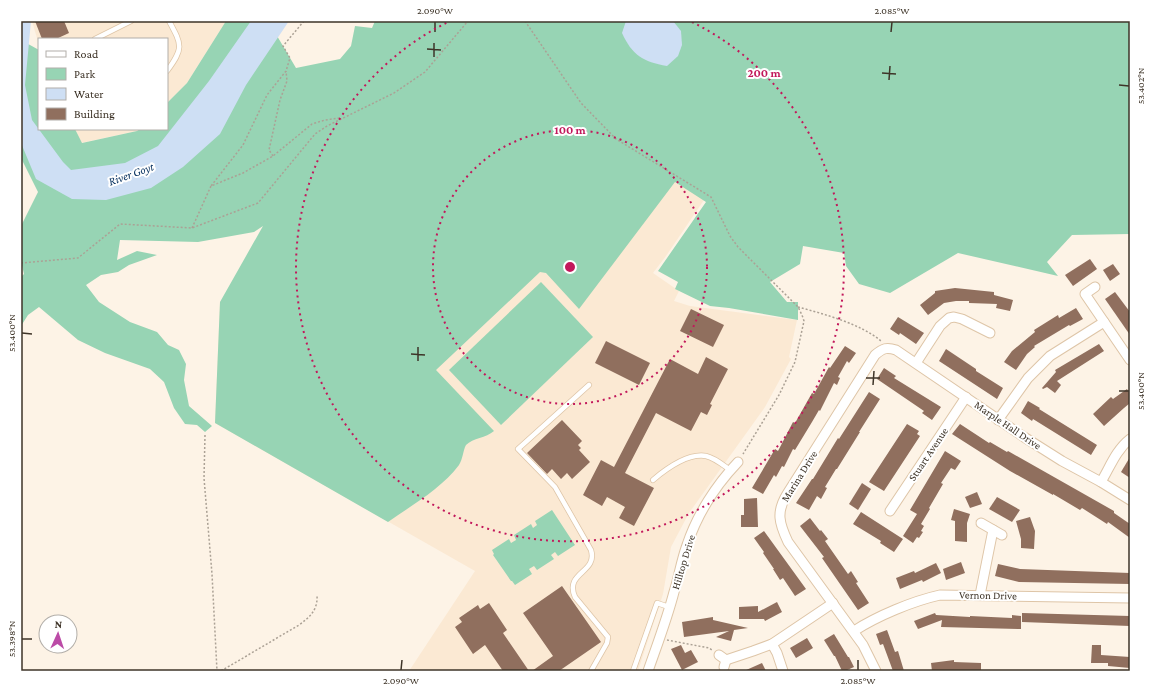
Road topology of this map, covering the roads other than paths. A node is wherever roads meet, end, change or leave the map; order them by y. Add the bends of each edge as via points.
1 (132, 21) edge
2 (170, 21) edge
3 (97, 38) edge
4 (168, 70) edge
5 (1095, 287) dead end
6 (1104, 322) junction
7 (986, 334) dead end
8 (888, 348) joint
9 (1130, 360) edge
10 (916, 363) junction
11 (589, 385) dead end
12 (966, 397) junction
13 (998, 420) junction
14 (1130, 439) edge
15 (738, 462) road end
16 (730, 470) junction
17 (653, 480) dead end
18 (1101, 482) junction
19 (1130, 500) edge
20 (890, 511) dead end
21 (981, 523) dead end
22 (993, 530) junction
23 (1002, 535) dead end
24 (980, 595) junction
25 (1130, 598) edge
26 (833, 603) junction
27 (669, 607) junction
28 (854, 631) junction
29 (772, 644) junction
30 (723, 660) road end
31 (591, 671) edge
32 (633, 671) edge
33 (648, 671) edge
34 (783, 671) edge
35 (876, 671) edge

1 - 3 lane
2 - 4 lane via 179,38 180,47 178,56
5 - 6 street via 1085,294
6 - 9 street
6 - 13 street via 1050,356 1028,378
7 - 10 street via 962,319 949,318 940,326
8 - 10 street, Marple Hall Drive via 896,350
8 - 26 street, Marina Drive via 875,355 781,504 779,513 788,542
10 - 12 street, Marple Hall Drive
11 - 31 lane via 518,449 555,487 591,550 592,560 577,577 573,591 575,597 608,637
12 - 13 street, Marple Hall Drive
12 - 20 street, Stuart Avenue
13 - 18 street, Marple Hall Drive via 1062,461
14 - 18 street via 1119,450
15 - 16 street, Hilltop Drive
16 - 17 lane via 714,459 696,456 669,467
16 - 27 street, Hilltop Drive via 697,520 687,544
18 - 19 street, Marple Hall Drive
21 - 22 street
22 - 23 street
22 - 24 street
24 - 25 street, Vernon Drive
24 - 28 street, Vernon Drive via 950,594 930,597 871,620
26 - 28 street, Marina Drive
26 - 29 street
27 - 32 lane via 657,603
27 - 33 street, Hilltop Drive
28 - 35 street, Marina Drive
29 - 30 street
29 - 34 street

